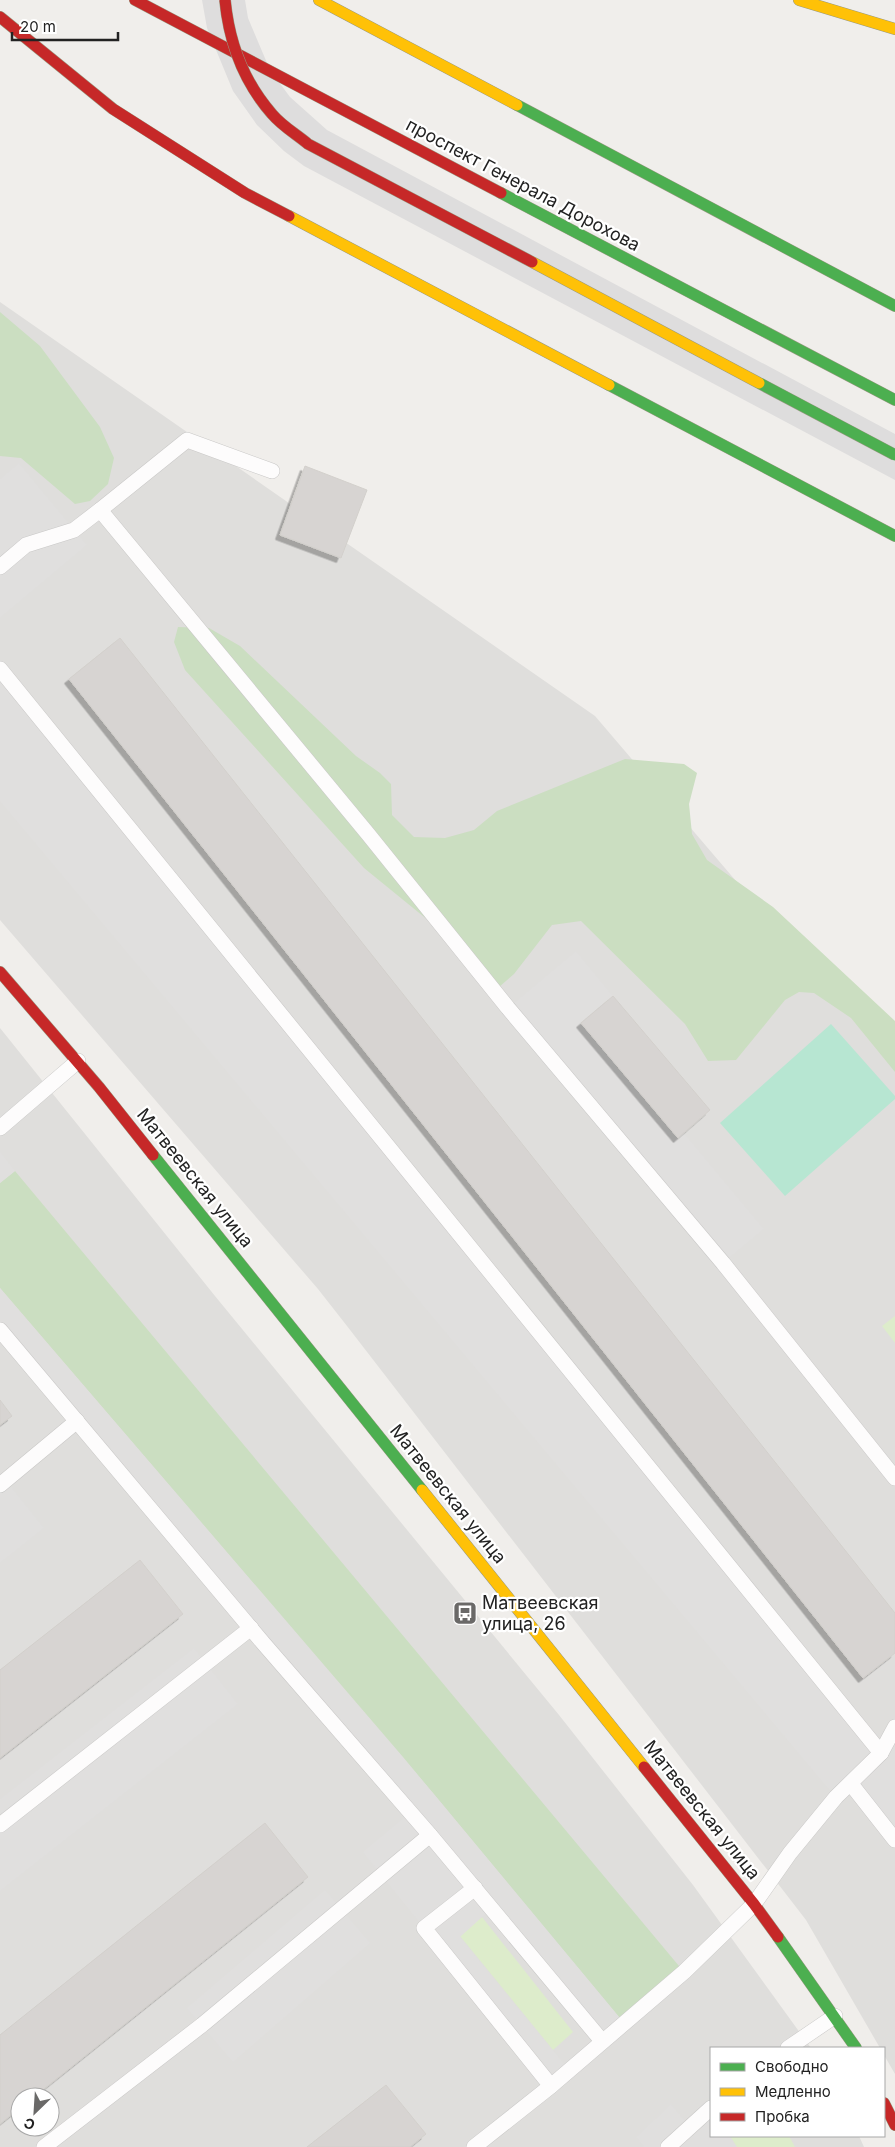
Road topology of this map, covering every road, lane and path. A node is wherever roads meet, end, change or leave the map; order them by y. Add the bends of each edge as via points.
1 (135, 0) edge
2 (225, 0) edge
3 (319, 0) edge
4 (799, 0) edge
5 (0, 17) edge
6 (895, 29) edge
7 (895, 306) edge
8 (895, 400) edge
9 (895, 455) edge
10 (272, 471) dead end
11 (100, 510) junction
12 (895, 536) edge
13 (0, 567) edge
14 (0, 669) edge
15 (0, 972) edge
16 (78, 1061) junction
17 (0, 1128) edge
18 (0, 1330) edge
19 (76, 1421) junction
20 (895, 1478) edge
21 (0, 1485) edge
22 (251, 1628) junction
23 (895, 1727) edge
24 (881, 1753) junction
25 (851, 1784) junction
26 (0, 1825) edge
27 (430, 1834) junction
28 (895, 1840) edge
29 (475, 1888) junction
30 (754, 1904) junction
31 (836, 2016) junction
32 (602, 2041) junction
33 (790, 2047) edge
34 (855, 2047) edge
35 (551, 2086) junction
36 (885, 2105) edge
37 (710, 2109) edge
38 (895, 2125) edge
39 (44, 2147) edge
40 (474, 2147) edge
41 (668, 2147) edge

1 - 8 main road, проспект Генерала Дорохова
2 - 9 main road, bridge via 233,47 250,82 273,114 308,144
3 - 7 main road
4 - 6 main road
5 - 12 main road via 113,109 245,193
10 - 11 lane via 187,440
11 - 13 lane via 74,530 26,545
11 - 20 lane via 508,1008 723,1263
14 - 24 lane
15 - 16 main road, Матвеевская улица
16 - 17 lane
16 - 30 main road, Матвеевская улица
18 - 19 lane
19 - 21 lane
19 - 22 lane
22 - 26 lane
22 - 27 lane
23 - 24 lane
24 - 25 lane
25 - 28 lane
25 - 30 lane via 836,1797 796,1846
27 - 29 lane
27 - 39 lane via 202,2025
29 - 32 lane
29 - 35 lane via 424,1928
30 - 31 main road, Матвеевская улица
30 - 32 lane via 684,1972
31 - 33 lane
31 - 34 main road, Матвеевская улица
32 - 35 lane
35 - 40 lane
36 - 38 main road
37 - 41 lane

